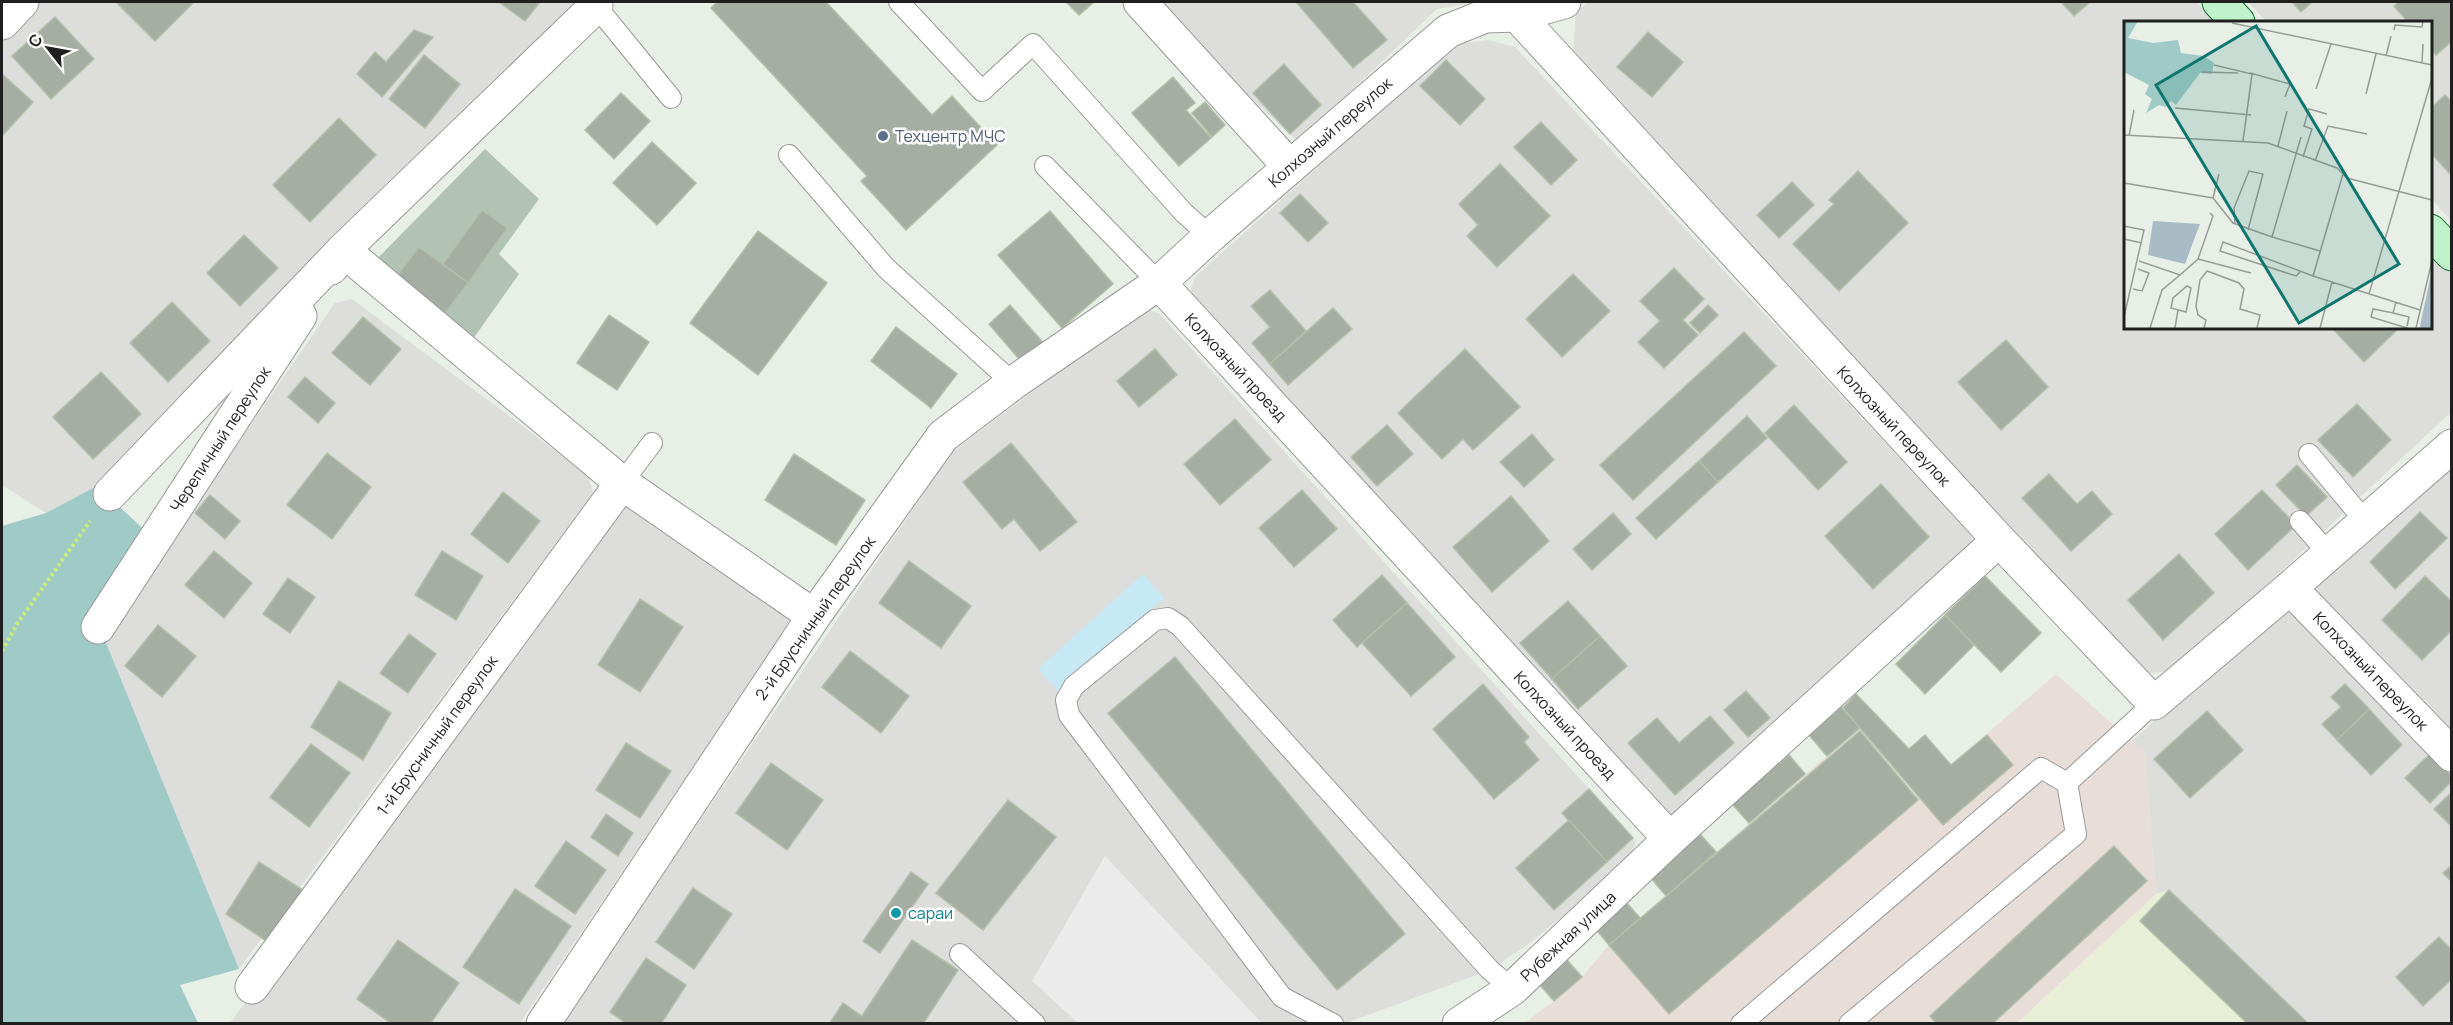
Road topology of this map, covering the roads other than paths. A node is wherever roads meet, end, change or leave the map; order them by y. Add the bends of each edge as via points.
1 (22, 2) edge
2 (899, 2) edge
3 (1140, 2) edge
4 (1564, 2) edge
5 (2219, 2) edge
6 (596, 6) joint
7 (1517, 15) junction
8 (2237, 21) edge
9 (2, 23) edge
10 (671, 98) dead end
11 (789, 155) dead end
12 (1045, 166) dead end
13 (1290, 167) junction
14 (2432, 233) edge
15 (1210, 236) junction
16 (343, 250) junction
17 (2451, 254) edge
18 (1160, 283) junction
19 (1013, 383) junction
20 (652, 443) dead end
21 (2451, 446) edge
22 (2309, 454) dead end
23 (622, 483) junction
24 (110, 494) road end
25 (2301, 521) dead end
26 (2365, 521) junction
27 (1999, 540) junction
28 (2328, 554) junction
29 (2290, 588) junction
30 (814, 616) junction
31 (98, 627) dead end
32 (2154, 703) junction
33 (2451, 755) edge
34 (2067, 783) junction
35 (1670, 839) junction
36 (960, 954) dead end
37 (252, 987) dead end
38 (1512, 989) junction
39 (543, 1023) edge
40 (1035, 1023) edge
41 (1334, 1023) edge
42 (1459, 1023) edge
43 (1741, 1023) edge
44 (1849, 1023) edge

1 - 9 street
2 - 15 lane via 982,91 1033,44 1184,213
3 - 13 street
4 - 7 street, Колхозный переулок
5 - 8 street
6 - 10 lane
6 - 16 street, Черепичный переулок
7 - 13 street, Колхозный переулок via 1485,16 1448,31
7 - 27 street, Колхозный переулок
11 - 19 lane via 886,268
12 - 18 lane
13 - 15 street, Колхозный переулок
14 - 17 street
15 - 18 street, Колхозный переулок
16 - 23 street
16 - 24 street, Черепичный переулок
16 - 31 street, Черепичный переулок
18 - 19 street, 2-й Брусничный переулок
18 - 35 street, Колхозный проезд
19 - 30 street, 2-й Брусничный переулок via 943,436
20 - 23 lane
21 - 26 street
22 - 26 lane
23 - 30 street
23 - 37 street, 1-й Брусничный переулок
25 - 28 lane
26 - 28 street
27 - 32 street, Колхозный переулок
27 - 35 street
28 - 29 street
29 - 32 street
29 - 33 street, Колхозный переулок
30 - 39 street, 2-й Брусничный переулок
32 - 34 lane
34 - 43 lane via 2041,768
34 - 44 lane via 2076,834
35 - 38 street, Рубежная улица
36 - 40 lane
38 - 41 lane via 1490,970 1180,626 1168,618 1155,620 1074,686 1066,700 1070,715 1282,997
38 - 42 street, Рубежная улица

